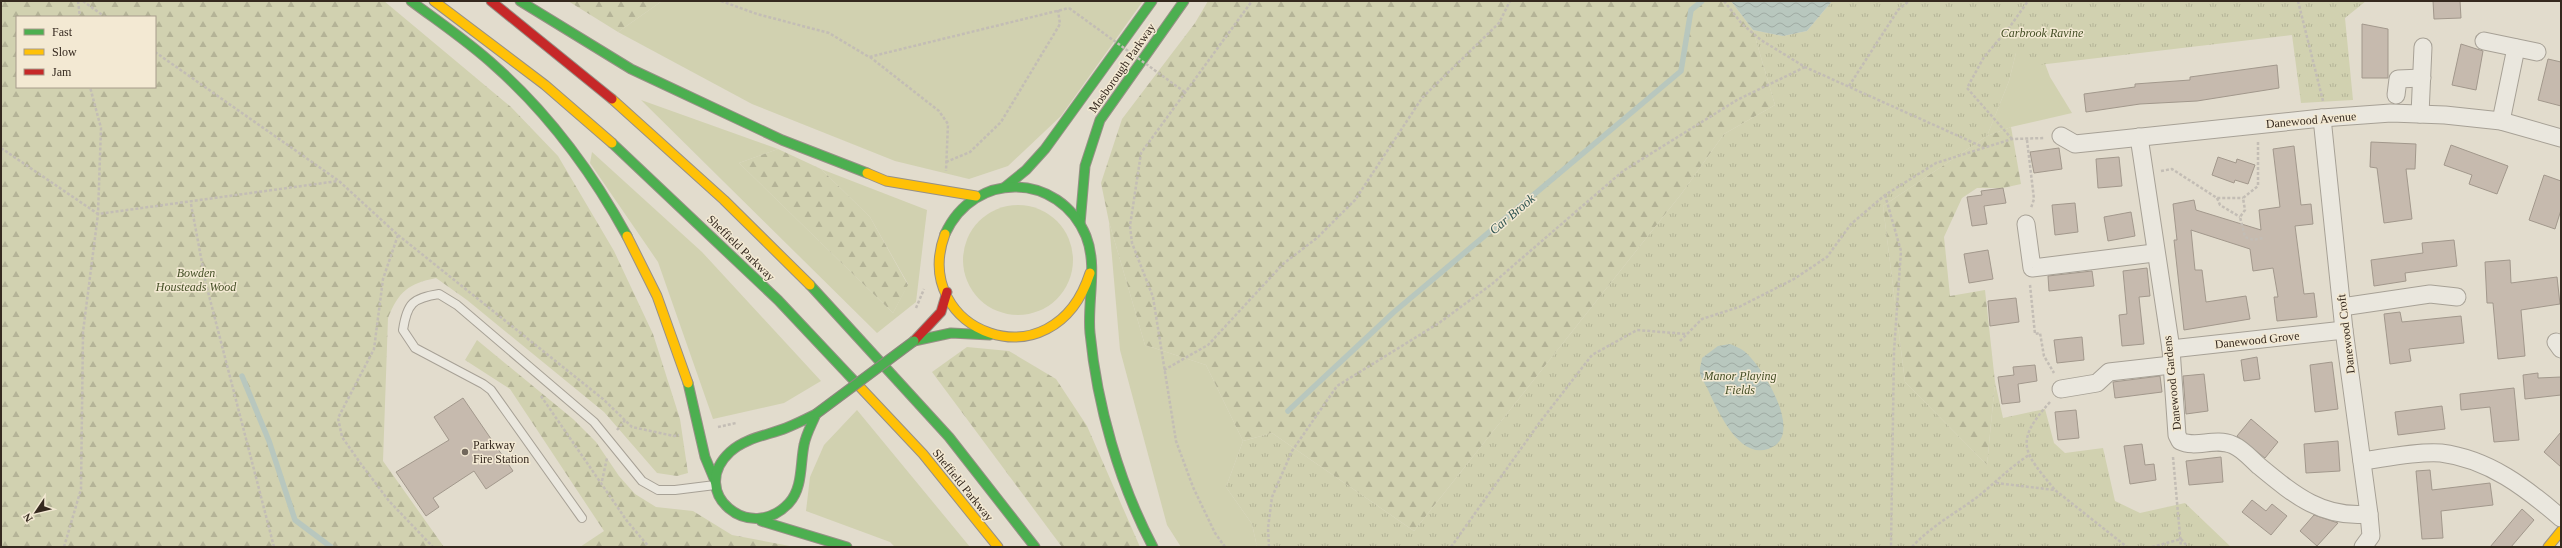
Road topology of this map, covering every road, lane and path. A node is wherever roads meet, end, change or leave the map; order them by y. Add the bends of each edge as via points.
1 (78, 1) edge
2 (83, 1) edge
3 (410, 1) edge
4 (434, 1) edge
5 (491, 1) edge
6 (520, 1) edge
7 (721, 1) edge
8 (1152, 1) edge
9 (1184, 1) edge
10 (1252, 1) edge
11 (1510, 1) edge
12 (1724, 1) edge
13 (1909, 1) edge
14 (2028, 1) edge
15 (2298, 1) edge
16 (1058, 10) junction
17 (80, 16) edge
18 (104, 16) edge
19 (2484, 41) dead end
20 (2423, 47) dead end
21 (2516, 48) junction
22 (2537, 52) dead end
23 (156, 53) edge
24 (1805, 67) junction
25 (2422, 78) junction
26 (1849, 86) junction
27 (90, 88) edge
28 (1186, 93) junction
29 (2396, 95) dead end
30 (2420, 114) junction
31 (2322, 118) junction
32 (2501, 121) junction
33 (2257, 125) junction
34 (2061, 136) joint
35 (2139, 136) junction
36 (2561, 138) edge
37 (2012, 139) junction
38 (2027, 140) junction
39 (1983, 147) junction
40 (1, 148) edge
41 (946, 162) dead end
42 (2143, 174) junction
43 (339, 181) junction
44 (1005, 187) junction
45 (1885, 195) junction
46 (976, 196) junction
47 (2217, 198) junction
48 (2244, 198) junction
49 (191, 204) dead end
50 (98, 214) junction
51 (2240, 217) junction
52 (1080, 224) junction
53 (2026, 224) joint
54 (398, 235) junction
55 (2263, 238) dead end
56 (2154, 253) junction
57 (2032, 268) junction
58 (1090, 273) junction
59 (947, 292) junction
60 (2457, 297) dead end
61 (2342, 307) junction
62 (2344, 330) junction
63 (1687, 334) junction
64 (993, 335) junction
65 (914, 341) junction
66 (1680, 341) dead end
67 (2171, 357) junction
68 (1164, 370) junction
69 (2061, 389) junction
70 (540, 394) dead end
71 (816, 414) junction
72 (699, 429) junction
73 (2180, 441) junction
74 (2029, 455) junction
75 (2362, 461) junction
76 (715, 483) junction
77 (1996, 483) junction
78 (2055, 490) junction
79 (2369, 514) junction
80 (582, 518) dead end
81 (761, 521) junction
82 (2558, 533) edge
83 (2181, 539) junction
84 (64, 547) edge
85 (274, 547) edge
86 (434, 547) edge
87 (649, 547) edge
88 (847, 547) edge
89 (998, 547) edge
90 (1035, 547) edge
91 (1153, 547) edge
92 (1225, 547) edge
93 (1269, 547) edge
94 (1450, 547) edge
95 (1891, 547) edge
96 (1912, 547) edge
97 (2127, 547) edge
98 (2152, 547) edge
99 (2182, 547) edge
100 (2188, 547) edge
101 (2363, 547) edge

1 - 17 path
2 - 18 path
3 - 72 highway via 505,75 545,118 583,168 631,243 648,276 671,332
4 - 89 highway, Sheffield Parkway via 550,90 630,159 706,230 778,300 922,454
5 - 90 highway, Sheffield Parkway via 585,75 804,280 937,423
6 - 46 highway via 632,68 782,140 886,181
7 - 16 path via 757,14 829,33 869,57
8 - 44 highway, Mosborough Parkway via 1050,144 1026,170
9 - 52 highway, Mosborough Parkway via 1100,120 1085,166
10 - 28 path
11 - 68 path via 1499,23 1422,98 1355,200 1317,238 1283,264 1208,345
12 - 24 path via 1742,24 1761,40
13 - 26 path via 1898,10
14 - 37 path via 1984,57 1966,88
15 - 31 path via 2324,108
16 - 28 path, bridge via 1069,8
16 - 41 path via 1060,24 1001,122 970,152
19 - 21 street
20 - 25 street
21 - 22 street
21 - 32 street
23 - 43 path
24 - 26 path
24 - 93 path via 1736,100 1623,171 1492,284 1439,323 1336,386 1292,451 1272,496 1268,528
25 - 29 street via 2398,79
25 - 30 street
26 - 39 path
27 - 50 path via 101,128
28 - 68 path via 1141,153 1130,226 1132,243 1153,297
30 - 31 street, Danewood Avenue
30 - 32 street, Danewood Avenue
31 - 33 street, Danewood Avenue
31 - 61 street, Danewood Croft
32 - 36 street, Danewood Avenue
33 - 35 street, Danewood Avenue
33 - 48 path via 2258,186
34 - 35 street, Danewood Avenue via 2075,144
34 - 38 path
35 - 42 street, Danewood Gardens
37 - 38 path
37 - 39 path
38 - 53 path via 2034,199
39 - 45 path via 1936,163
40 - 50 path
42 - 47 path via 2172,169
42 - 56 street, Danewood Gardens
43 - 50 path
43 - 54 path
44 - 46 highway
44 - 52 highway via 1020,186 1048,194 1061,202
45 - 63 path via 1851,224 1827,256 1794,279 1746,304 1702,319
45 - 95 path via 1901,252 1894,351
46 - 59 highway via 954,217 941,245 941,275
47 - 48 path
47 - 51 path via 2220,205
48 - 51 path via 2246,210
49 - 85 path via 206,284
50 - 84 path via 83,332 81,489
51 - 55 path via 2245,236 2253,240
52 - 58 highway via 1086,237
53 - 57 street
54 - 72 path via 603,399 632,427 674,436
54 - 86 path via 383,279 374,349 338,418 342,437 361,464 389,501
56 - 57 street
56 - 67 street, Danewood Gardens
57 - 69 path via 2028,274 2035,334 2040,333 2044,356
58 - 64 highway via 1087,288 1080,300 1065,317 1047,329 1026,336
58 - 91 highway via 1089,325 1096,377 1114,455 1137,518
59 - 64 highway via 960,313 981,330
59 - 65 highway via 942,312
60 - 61 street via 2430,294
61 - 62 street, Danewood Croft
62 - 67 street, Danewood Grove
62 - 75 street, Danewood Croft
63 - 66 path
63 - 94 path via 1637,330 1592,355
64 - 65 highway via 951,333
65 - 71 highway, bridge
67 - 69 street, Danewood Grove via 2109,372 2097,383
67 - 73 street, Danewood Gardens via 2177,436
68 - 92 path via 1176,441 1193,487 1215,534
69 - 74 path via 2037,416 2027,432 2026,451
70 - 87 path via 628,521
71 - 76 highway via 733,449 723,459
71 - 81 highway via 804,444 797,492 782,510
72 - 76 highway via 705,461
73 - 79 street, Danewood Gardens via 2189,444 2223,441 2236,446 2290,492 2310,503 2339,514
73 - 83 path via 2172,450
74 - 77 path via 2008,469
74 - 78 path
75 - 79 street, Danewood Croft
75 - 82 street via 2440,453 2478,461 2510,478
76 - 80 lane via 675,490 658,490 642,480 594,422 457,305 439,294 420,297 406,311 403,330 415,348 491,390
76 - 81 highway via 718,498 727,511 740,520 753,523
77 - 78 path
77 - 96 path via 1952,516 1924,533
78 - 97 path
79 - 101 street, Danewood Croft via 2371,536
81 - 88 highway
83 - 98 path
83 - 99 path
83 - 100 path

